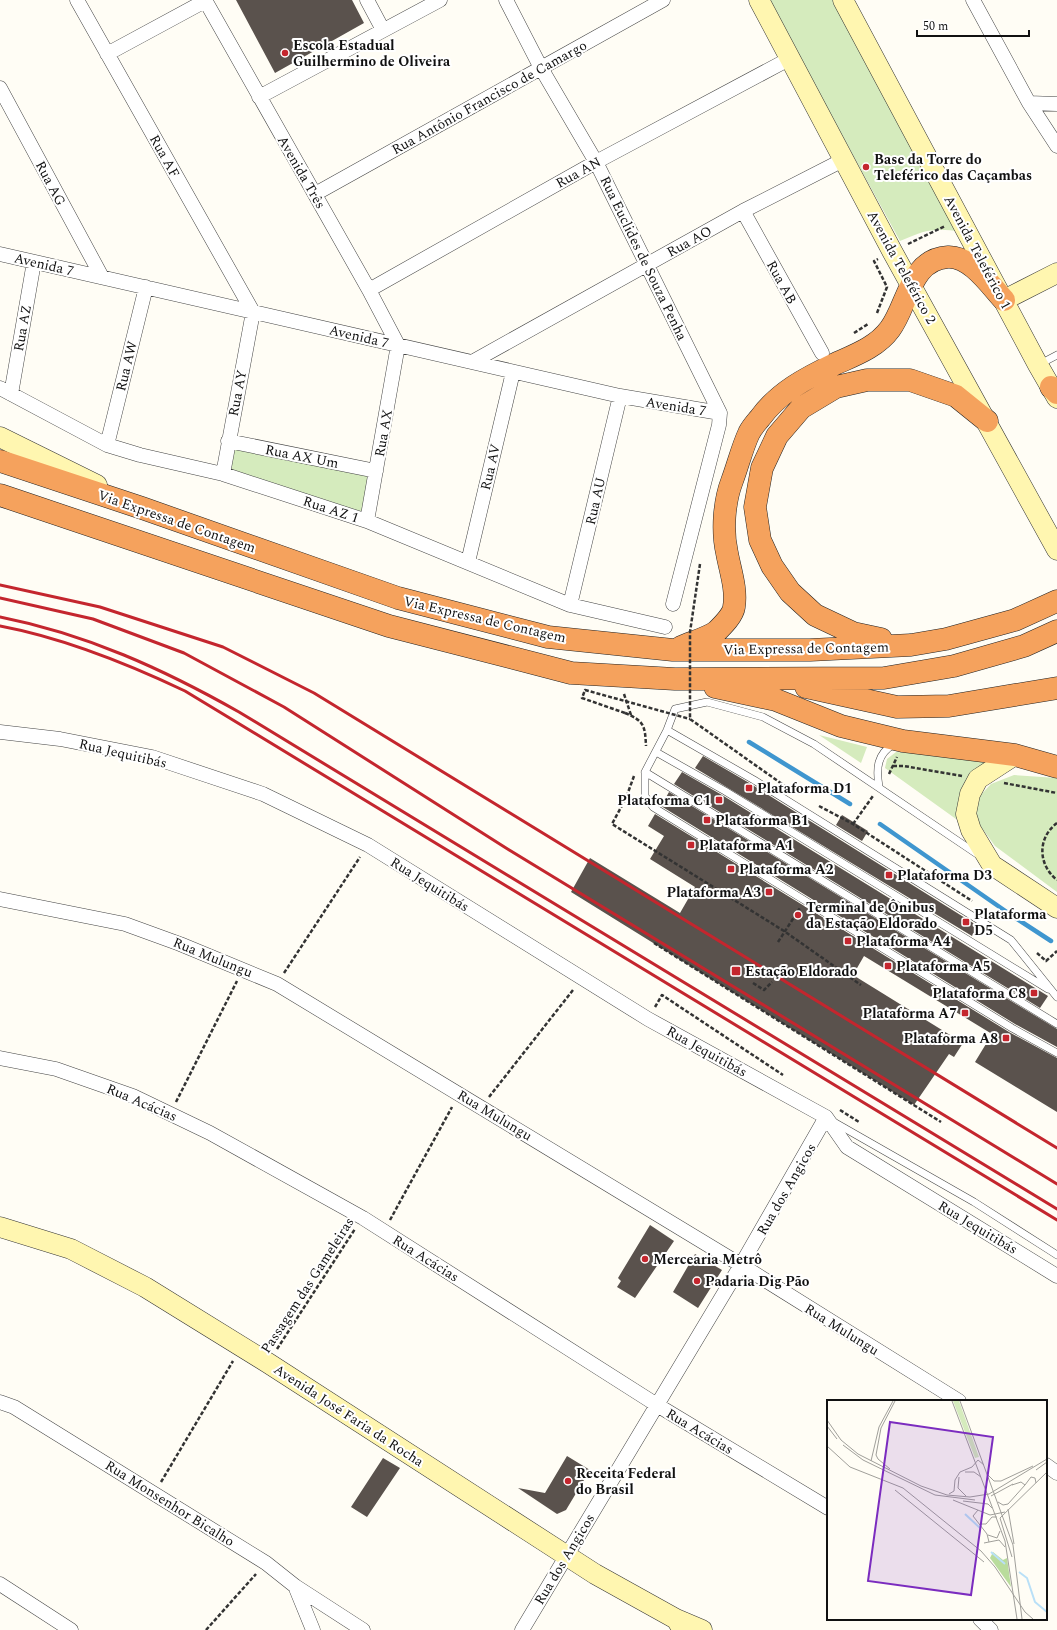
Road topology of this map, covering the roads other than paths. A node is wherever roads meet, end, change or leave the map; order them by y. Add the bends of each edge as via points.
1 (76, 0) edge
2 (367, 0) edge
3 (440, 0) edge
4 (506, 0) edge
5 (663, 0) edge
6 (759, 0) edge
7 (843, 0) edge
8 (973, 0) edge
9 (205, 1) edge
10 (383, 30) junction
11 (107, 54) junction
12 (789, 59) junction
13 (541, 68) junction
14 (0, 88) edge
15 (259, 97) junction
16 (1029, 103) junction
17 (1057, 104) edge
18 (1057, 146) edge
19 (845, 160) junction
20 (596, 162) junction
21 (315, 194) junction
22 (743, 211) junction
23 (0, 254) edge
24 (34, 262) junction
25 (647, 264) junction
26 (1057, 273) edge
27 (102, 278) junction
28 (911, 283) junction
29 (146, 287) junction
30 (369, 290) junction
31 (1004, 300) junction
32 (253, 312) junction
33 (398, 345) junction
34 (822, 353) dead end
35 (1057, 355) edge
36 (472, 362) junction
37 (1038, 365) junction
38 (513, 372) junction
39 (6, 391) edge
40 (1055, 392) edge
41 (620, 396) junction
42 (720, 413) junction
43 (986, 421) junction
44 (0, 437) edge
45 (228, 441) junction
46 (107, 446) junction
47 (0, 461) edge
48 (376, 471) junction
49 (223, 474) junction
50 (0, 495) edge
51 (142, 508) junction
52 (367, 521) junction
53 (1057, 550) edge
54 (468, 562) junction
55 (1057, 601) edge
56 (673, 604) dead end
57 (570, 605) junction
58 (665, 627) dead end
59 (1057, 631) edge
60 (911, 645) junction
61 (673, 650) junction
62 (763, 678) junction
63 (675, 679) junction
64 (1057, 688) edge
65 (667, 730) junction
66 (0, 732) edge
67 (899, 740) junction
68 (656, 752) junction
69 (1015, 755) junction
70 (1057, 767) edge
71 (645, 772) junction
72 (879, 786) junction
73 (992, 865) junction
74 (0, 900) edge
75 (1054, 904) edge
76 (1056, 995) edge
77 (1057, 1024) edge
78 (1057, 1053) edge
79 (0, 1058) edge
80 (826, 1117) junction
81 (0, 1227) edge
82 (1057, 1255) edge
83 (741, 1265) junction
84 (1057, 1276) edge
85 (957, 1400) edge
86 (0, 1402) edge
87 (657, 1404) junction
88 (1047, 1465) edge
89 (1057, 1473) edge
90 (827, 1507) edge
91 (567, 1554) junction
92 (0, 1584) edge
93 (295, 1586) junction
94 (981, 1620) edge
95 (680, 1624) edge
96 (71, 1630) edge
97 (313, 1630) edge
98 (363, 1630) edge
99 (522, 1630) edge
100 (702, 1630) edge
101 (991, 1630) edge

1 - 11 street, Rua AF
2 - 10 street
3 - 10 street
4 - 13 street, Rua Euclides de Souza Penha
5 - 13 street, Rua Antônio Francisco de Camargo
6 - 12 main road, Avenida Teleférico 2
7 - 31 main road, Avenida Teleférico 1
8 - 16 street
9 - 11 street
9 - 15 street, Avenida Três
10 - 15 street
11 - 32 street, Rua AF
12 - 19 main road, Avenida Teleférico 2
12 - 20 street, Rua AN
13 - 20 street, Rua Euclides de Souza Penha
13 - 21 street, Rua Antônio Francisco de Camargo
14 - 27 street, Rua AG
15 - 21 street, Avenida Três
16 - 17 street
16 - 18 street
19 - 22 street, Rua AO
19 - 28 main road, Avenida Teleférico 2
20 - 25 street, Rua Euclides de Souza Penha
20 - 30 street, Rua AN
21 - 30 street, Avenida Três
22 - 25 street, Rua AO
22 - 34 street, Rua AB
23 - 24 street, Avenida 7
24 - 27 street, Avenida 7
24 - 39 street, Rua AZ
25 - 36 street, Rua AO
25 - 42 street, Rua Euclides de Souza Penha
26 - 31 main road
27 - 29 street, Avenida 7
28 - 31 highway via 923,268 935,260 949,257 971,266
28 - 43 main road, Avenida Teleférico 2
28 - 61 highway via 895,323 884,337 864,351 788,388 768,406 750,431 729,489 724,527 734,608 716,632
29 - 32 street, Avenida 7
29 - 46 street, Rua AW
30 - 33 street, Avenida Três
31 - 37 main road, Avenida Teleférico 1
32 - 33 street, Avenida 7
32 - 45 street, Rua AY
33 - 36 street, Avenida 7
33 - 48 street, Rua AX
35 - 37 lane
36 - 38 street, Avenida 7
37 - 40 main road, Avenida Teleférico 1
38 - 41 street, Avenida 7
38 - 54 street, Rua AV
39 - 46 street, Rua AZ 1
41 - 42 street, Avenida 7
41 - 57 street, Rua AU
42 - 56 street
43 - 53 main road, Avenida Teleférico 2
43 - 60 highway via 956,396 910,380 867,380 836,387 800,408 777,436 762,468 755,507 760,540 772,566 790,592 815,615 853,633
44 - 51 main road
45 - 48 street, Rua AX Um
45 - 49 street, Rua AY
46 - 49 street, Rua AZ 1
47 - 51 highway, Via Expressa de Contagem
48 - 52 street, Rua AX
49 - 52 street, Rua AZ 1
50 - 63 highway, Via Expressa de Contagem via 389,626 571,673
51 - 61 highway, Via Expressa de Contagem via 398,598 548,637
52 - 54 street, Rua AZ 1
54 - 57 street, Rua AZ 1
55 - 60 highway, Via Expressa de Contagem via 1015,620 946,639
57 - 58 street, Rua AZ 1
59 - 62 highway, Via Expressa de Contagem via 1024,646 954,666 884,678
60 - 61 highway, Via Expressa de Contagem via 810,650
62 - 63 highway, Via Expressa de Contagem
62 - 64 highway via 896,707 948,706
63 - 67 highway via 776,700 841,726
65 - 68 lane
65 - 72 lane via 675,709 707,702 763,717 814,744
65 - 76 lane via 754,780 1011,940
66 - 80 street, Rua Jequitibás via 60,739 152,757 263,794 368,845 648,1018
67 - 69 highway
67 - 72 lane via 888,747 878,759
68 - 71 lane
68 - 76 lane via 725,790
69 - 70 highway
69 - 73 main road via 978,779 970,794 966,814 971,830
71 - 77 lane
71 - 78 lane via 644,796 652,807
72 - 73 lane
73 - 75 main road
74 - 83 street, Rua Mulungu via 125,924 244,968 277,984
79 - 87 street, Rua Acácias via 56,1069 133,1096 210,1133 363,1218
80 - 82 lane, Rua Jequitibás via 974,1202
80 - 83 street, Rua dos Angicos
80 - 84 street, Rua Jequitibás via 847,1146
81 - 91 main road, Avenida José Faria da Rocha via 71,1250 145,1287
83 - 85 street, Rua Mulungu
83 - 87 street, Rua dos Angicos
86 - 93 street, Rua Monsenhor Bicalho via 14,1407 155,1493 266,1563
87 - 90 street, Rua Acácias
87 - 91 street, Rua dos Angicos
88 - 89 street
91 - 95 main road, Avenida José Faria da Rocha
91 - 99 street, Rua dos Angicos
92 - 96 street
93 - 97 street, Rua Monsenhor Bicalho
93 - 98 street
94 - 101 street
95 - 100 main road, Avenida José Faria da Rocha

